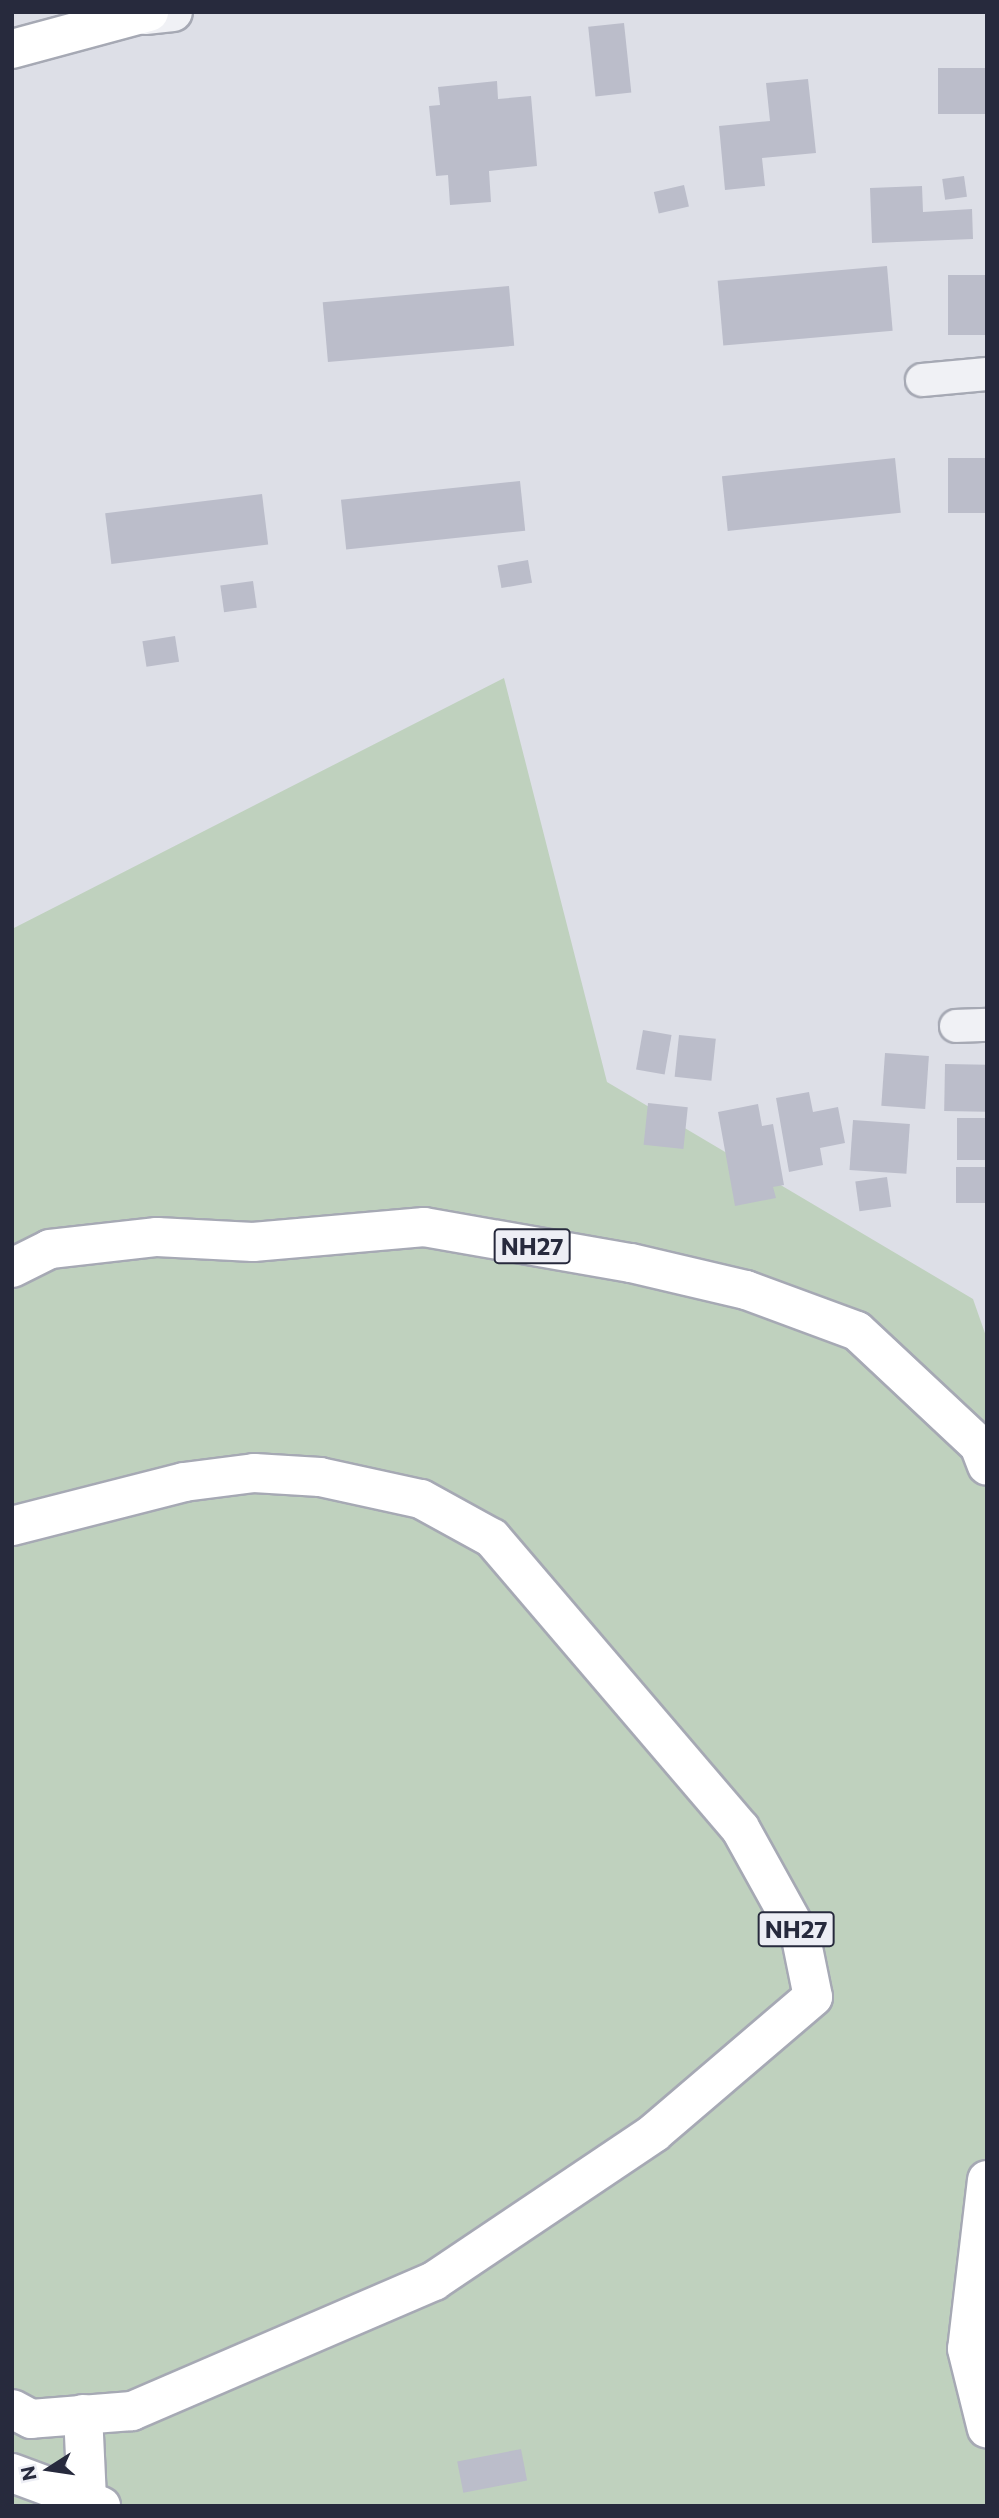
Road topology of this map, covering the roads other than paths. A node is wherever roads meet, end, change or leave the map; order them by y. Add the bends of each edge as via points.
1 (156, 13) edge
2 (12, 49) edge
3 (987, 374) edge
4 (922, 380) dead end
5 (12, 1268) edge
6 (987, 1466) edge
7 (12, 1526) edge
8 (987, 2180) edge
9 (12, 2409) edge
10 (83, 2414) junction
11 (987, 2429) edge
12 (12, 2473) edge
13 (94, 2503) edge

1 - 2 highway
3 - 4 street
5 - 6 highway, NH27 via 50,1249 157,1237 253,1242 424,1227 631,1263 746,1290 857,1331 979,1446
7 - 10 highway, NH27 via 184,1482 254,1473 320,1477 421,1499 492,1538 740,1828 801,1938 813,1997 654,2133 434,2281 132,2411
8 - 11 highway via 967,2349
9 - 10 highway, NH27 via 31,2419
10 - 13 highway
12 - 13 highway

